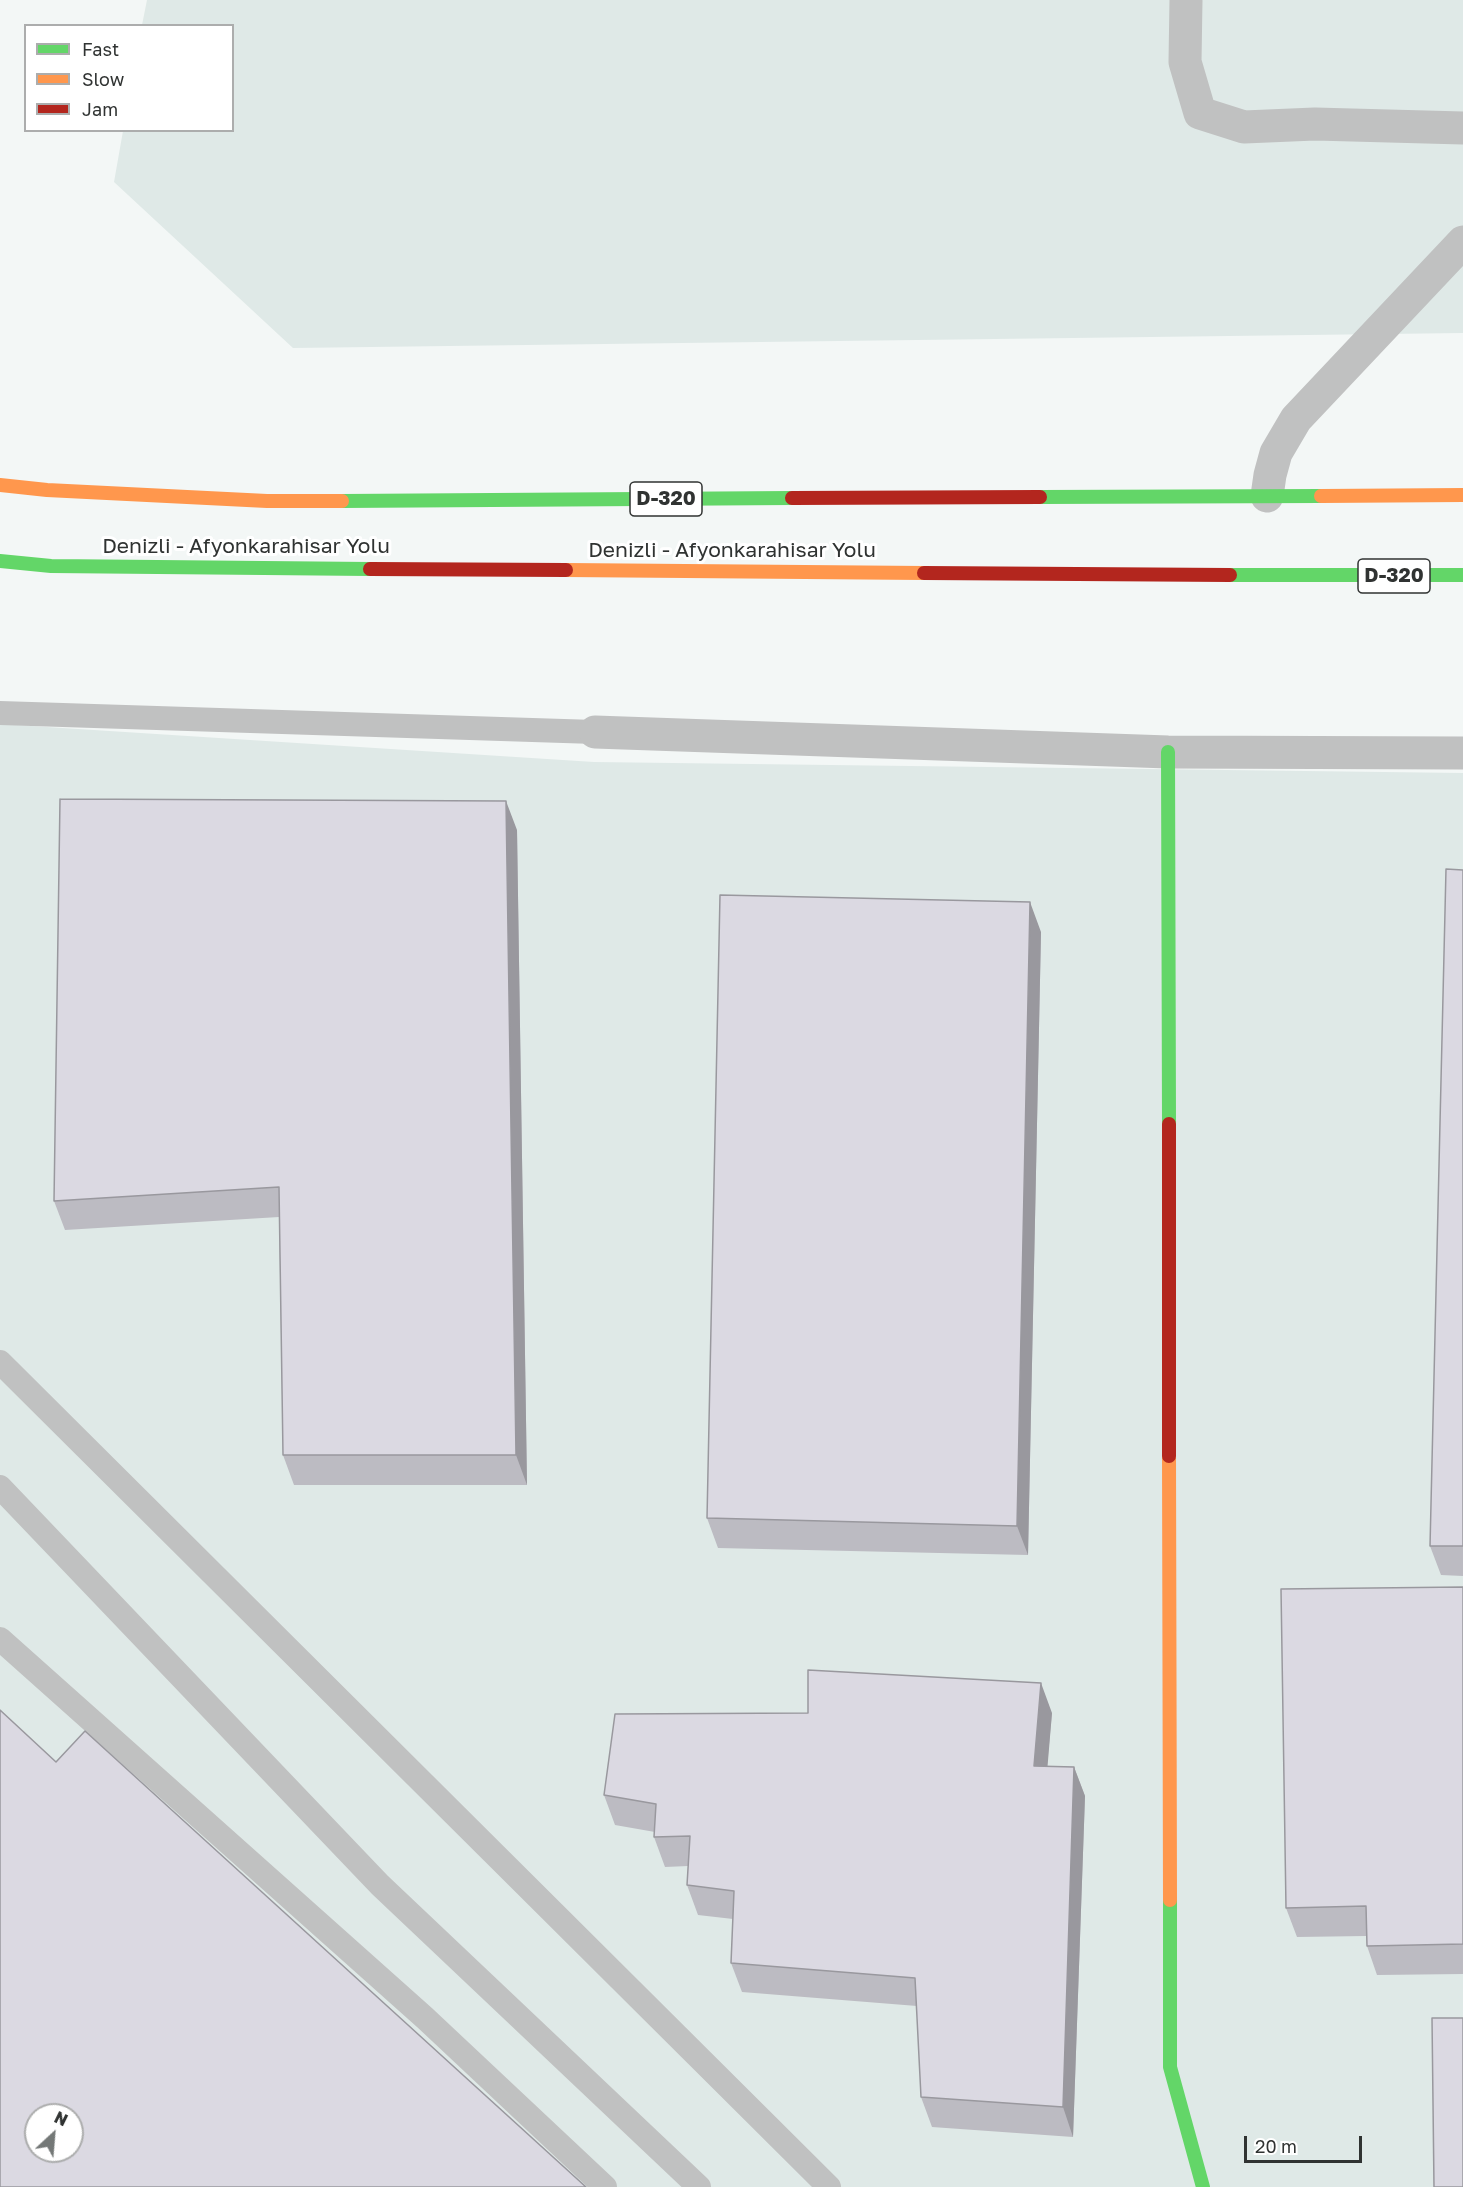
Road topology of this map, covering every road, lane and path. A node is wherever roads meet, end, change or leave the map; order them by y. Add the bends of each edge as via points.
1 (1186, 0) edge
2 (1463, 128) edge
3 (1463, 242) edge
4 (1439, 481) dead end
5 (0, 485) edge
6 (1463, 495) edge
7 (1267, 496) junction
8 (1333, 496) junction
9 (0, 561) edge
10 (1463, 575) edge
11 (1324, 576) junction
12 (1440, 588) dead end
13 (0, 713) edge
14 (596, 732) joint
15 (1168, 752) junction
16 (1463, 753) edge
17 (0, 1362) edge
18 (0, 1488) edge
19 (0, 1639) edge
20 (605, 2187) edge
21 (699, 2187) edge
22 (830, 2187) edge
23 (1203, 2187) edge

1 - 2 street via 1185,62 1200,112 1244,127 1315,124
3 - 7 street via 1296,419 1276,453
4 - 8 main road
5 - 7 main road, D-320 via 267,501
6 - 8 main road, D-320
7 - 8 main road, D-320
9 - 11 main road, Denizli - Afyonkarahisar Yolu / D-320 via 51,566
10 - 11 main road, Denizli - Afyonkarahisar Yolu / D-320
11 - 12 main road
13 - 14 lane
14 - 15 street
15 - 16 street
15 - 23 main road via 1170,2067
17 - 22 lane
18 - 21 lane via 380,1885
19 - 20 lane via 425,2018

